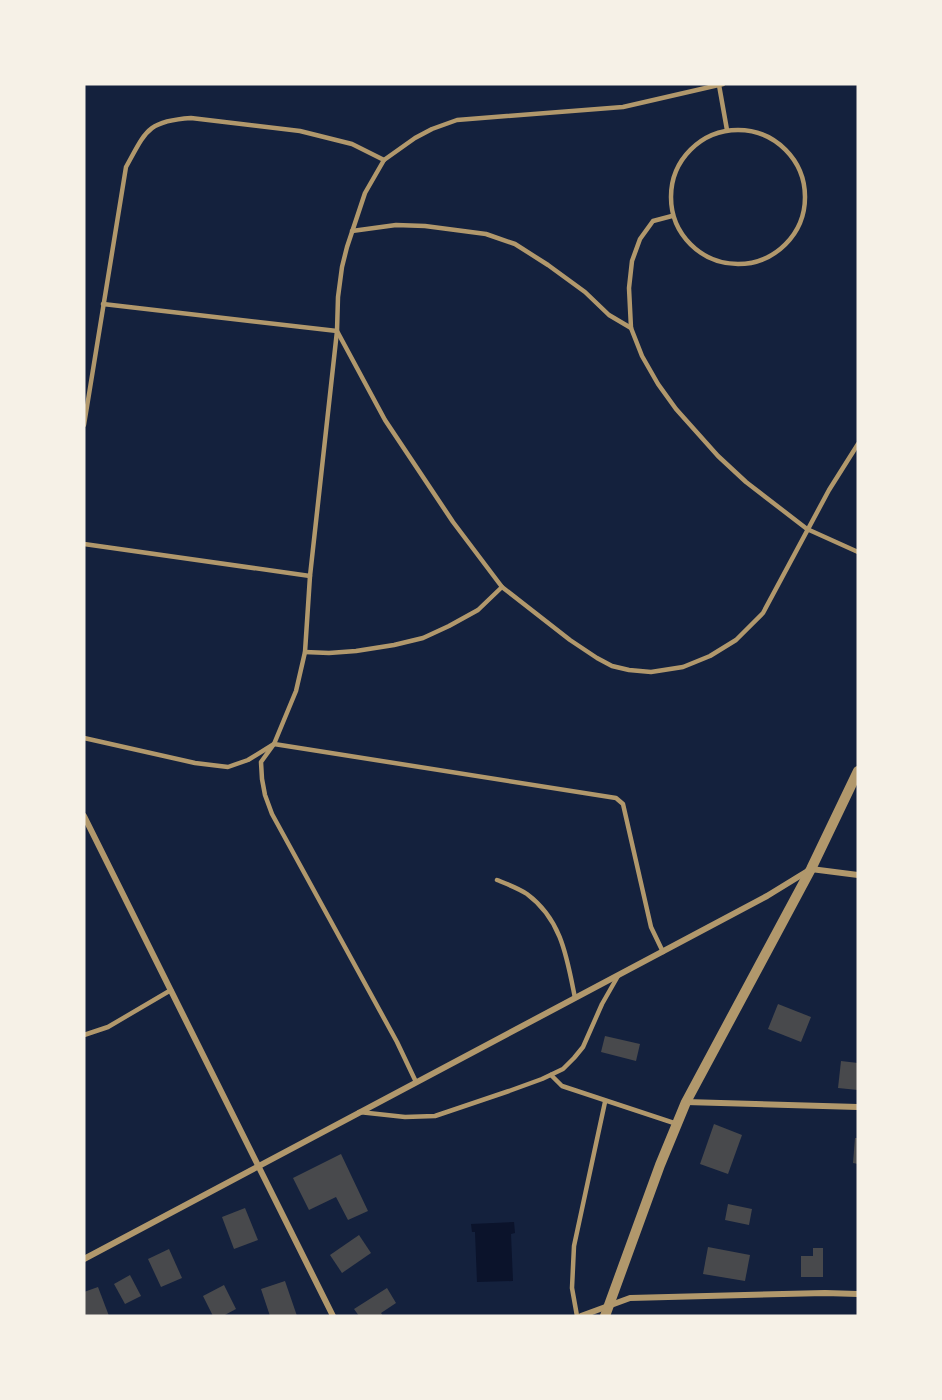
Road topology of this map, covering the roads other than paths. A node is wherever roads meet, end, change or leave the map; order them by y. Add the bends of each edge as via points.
1 (721, 85) edge
2 (727, 130) junction
3 (384, 160) junction
4 (672, 216) junction
5 (352, 231) junction
6 (103, 304) junction
7 (631, 328) junction
8 (338, 331) junction
9 (84, 425) edge
10 (858, 444) edge
11 (807, 529) junction
12 (84, 544) edge
13 (858, 552) edge
14 (310, 576) junction
15 (502, 587) junction
16 (305, 652) junction
17 (84, 738) edge
18 (274, 744) junction
19 (858, 771) edge
20 (84, 816) edge
21 (811, 869) junction
22 (858, 875) edge
23 (497, 880) dead end
24 (663, 952) junction
25 (618, 975) junction
26 (171, 990) junction
27 (575, 998) junction
28 (84, 1035) edge
29 (551, 1075) junction
30 (416, 1082) junction
31 (605, 1102) junction
32 (686, 1102) junction
33 (858, 1107) edge
34 (360, 1112) junction
35 (676, 1124) junction
36 (259, 1166) junction
37 (84, 1259) edge
38 (858, 1294) edge
39 (606, 1310) edge
40 (333, 1316) edge
41 (579, 1316) edge

1 - 2 lane
1 - 3 lane via 623,107 457,120 415,138
2 - 4 lane via 693,146 681,161 673,178
2 - 4 lane via 763,134 792,156 805,190 799,226 776,254 759,262 723,264 691,247
3 - 5 lane via 365,193
3 - 6 lane via 352,144 300,131 191,118 159,123 144,135 126,168
4 - 7 lane via 653,221 640,239 630,279
5 - 7 lane via 425,226 486,234 515,244
5 - 8 lane via 342,267
6 - 8 lane
6 - 9 lane
7 - 11 lane via 642,356 676,409 746,482
8 - 14 lane
8 - 15 lane via 385,420
10 - 11 lane
11 - 13 lane
11 - 15 lane via 763,613 736,640 683,667 651,672 612,666 570,640
12 - 14 lane
14 - 16 lane
15 - 16 lane via 478,610 423,638 356,651
16 - 18 lane via 296,691
17 - 18 lane via 228,767
18 - 24 lane via 616,798 622,804 651,927
18 - 30 lane via 261,762 272,814
19 - 21 street
20 - 26 street
21 - 22 street
21 - 24 street
21 - 32 street
23 - 27 lane via 525,893 547,912 566,956
24 - 25 street
25 - 27 street
25 - 29 lane via 583,1047 563,1069
26 - 28 lane via 108,1027
26 - 36 street
27 - 30 street
29 - 31 lane via 562,1086
29 - 34 lane via 435,1116
30 - 34 street
31 - 35 lane
31 - 41 lane via 574,1246 572,1288
32 - 33 street
32 - 35 street
34 - 36 street
35 - 39 street
36 - 37 street
36 - 40 street
38 - 39 street via 630,1298
39 - 41 street

